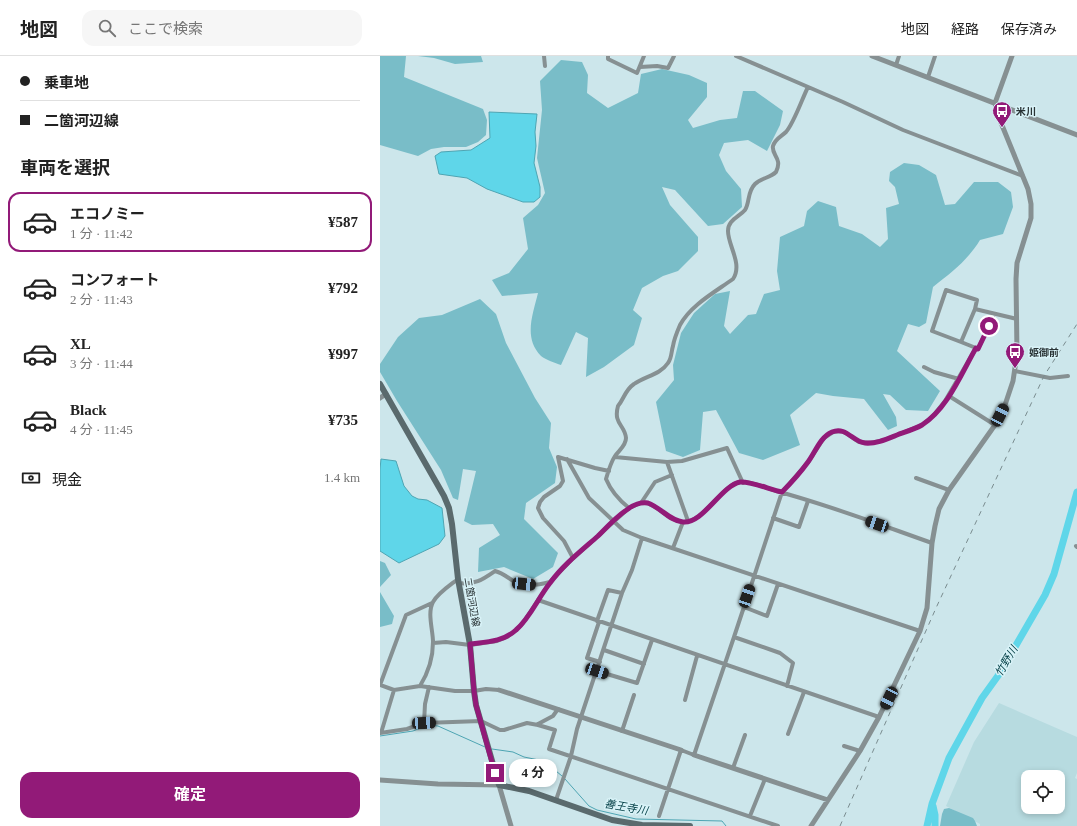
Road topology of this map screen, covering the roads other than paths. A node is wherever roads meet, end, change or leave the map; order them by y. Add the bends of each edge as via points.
1 (544, 56) edge
2 (608, 56) edge
3 (644, 56) edge
4 (674, 56) edge
5 (736, 56) edge
6 (873, 56) edge
7 (899, 56) edge
8 (936, 56) edge
9 (1012, 56) edge
10 (896, 65) junction
11 (545, 66) dead end
12 (640, 67) junction
13 (928, 77) junction
14 (808, 87) junction
15 (995, 103) junction
16 (1077, 135) edge
17 (1023, 176) junction
18 (974, 309) junction
19 (994, 314) junction
20 (1017, 319) junction
21 (961, 342) junction
22 (976, 348) junction
23 (924, 366) dead end
24 (1015, 371) junction
25 (1068, 376) dead end
26 (959, 379) junction
27 (380, 384) edge
28 (383, 396) edge
29 (949, 396) junction
30 (995, 425) junction
31 (615, 457) junction
32 (567, 459) junction
33 (667, 462) junction
34 (609, 471) junction
35 (672, 475) junction
36 (916, 478) dead end
37 (743, 482) junction
38 (949, 490) junction
39 (782, 492) junction
40 (808, 501) junction
41 (641, 503) junction
42 (629, 508) junction
43 (773, 518) junction
44 (613, 521) junction
45 (686, 522) junction
46 (642, 538) junction
47 (932, 543) junction
48 (673, 548) junction
49 (574, 558) junction
50 (755, 575) junction
51 (458, 581) junction
52 (550, 582) junction
53 (778, 584) junction
54 (622, 593) junction
55 (538, 600) junction
56 (432, 603) junction
57 (744, 607) junction
58 (598, 622) junction
59 (612, 626) junction
60 (920, 631) junction
61 (734, 637) junction
62 (652, 640) junction
63 (433, 643) junction
64 (470, 644) junction
65 (604, 650) junction
66 (697, 656) junction
67 (600, 662) junction
68 (644, 664) junction
69 (724, 665) junction
70 (597, 671) junction
71 (380, 685) edge
72 (420, 686) junction
73 (787, 686) junction
74 (429, 687) junction
75 (394, 690) junction
76 (499, 690) joint
77 (474, 691) junction
78 (804, 692) junction
79 (634, 695) dead end
80 (685, 700) dead end
81 (558, 709) junction
82 (581, 717) junction
83 (879, 717) junction
84 (481, 722) junction
85 (424, 723) junction
86 (538, 725) junction
87 (622, 731) junction
88 (380, 733) edge
89 (788, 734) dead end
90 (745, 735) dead end
91 (844, 746) dead end
92 (681, 750) junction
93 (860, 751) junction
94 (694, 755) junction
95 (571, 756) junction
96 (733, 768) junction
97 (765, 779) junction
98 (380, 780) edge
99 (499, 785) junction
100 (668, 788) junction
101 (556, 800) junction
102 (828, 800) junction
103 (658, 816) dead end
104 (750, 816) junction
105 (510, 826) edge
106 (690, 826) edge
107 (778, 826) edge
108 (811, 826) edge

1 - 11 street
2 - 12 street via 608,59 637,73
3 - 12 street
4 - 12 street via 668,68
5 - 14 street
6 - 10 street
7 - 10 street
8 - 13 street
9 - 15 street
10 - 13 street
13 - 15 street
14 - 17 street via 903,130
14 - 31 street via 792,123 773,146 779,164 776,172 753,186 745,209 728,227 736,274 685,317 667,364 625,392 617,411 617,418 626,438 624,446
15 - 16 street
15 - 17 street
17 - 20 street via 1031,204 1031,218 1017,263
18 - 19 street
18 - 21 street
18 - 21 street via 977,300 946,290 932,331
19 - 20 street
19 - 22 street via 984,338 978,349
20 - 24 street via 1018,354
21 - 22 street
22 - 26 street
23 - 26 street via 934,372
24 - 25 street via 1050,378
24 - 30 street via 1005,405
26 - 29 street
27 - 28 main road, 二箇河辺線
28 - 51 main road, 二箇河辺線 via 449,508
29 - 30 street
29 - 39 street via 940,409 922,425 884,440 864,443 841,431 828,434
30 - 38 street
31 - 33 street
31 - 34 street
32 - 34 street
32 - 44 street via 590,498
32 - 49 street via 558,458 563,481 544,497 538,508
33 - 35 street
33 - 37 street via 682,461 727,448
34 - 42 street via 606,479 609,486
35 - 41 street via 655,482
35 - 45 street
36 - 38 street
37 - 39 street
37 - 45 street via 729,488 707,510
38 - 47 street via 938,513
39 - 40 street
39 - 43 street
40 - 43 street via 799,527
40 - 47 street
41 - 42 street
41 - 45 street via 652,504 678,521
42 - 44 street
43 - 50 street
44 - 46 street via 623,530
44 - 49 street
45 - 48 street
46 - 48 street
46 - 54 street
47 - 60 street via 927,608
48 - 50 street
49 - 52 street
50 - 53 street
50 - 57 street
51 - 52 street via 470,584 495,571 524,584
51 - 56 street via 437,596
51 - 64 main road, 二箇河辺線
52 - 55 street
53 - 57 street via 768,616
53 - 60 street
54 - 58 street via 608,590
54 - 59 street
55 - 58 street
55 - 64 street via 523,623 507,637
56 - 63 street
56 - 71 street via 406,615
57 - 61 street
58 - 59 street
58 - 67 street via 587,658
59 - 62 street
59 - 65 street
60 - 83 street
61 - 69 street
61 - 73 street via 780,653 793,663
62 - 66 street
62 - 68 street
63 - 64 street
63 - 72 street via 427,675
64 - 77 main road, 二箇河辺線
65 - 67 street
65 - 68 street
66 - 69 street
66 - 80 street
67 - 70 street
68 - 70 street via 637,684
69 - 73 street
69 - 94 street
70 - 82 street
71 - 75 street
72 - 74 street
72 - 75 street
73 - 78 street
74 - 77 street
74 - 85 street
75 - 88 street
76 - 77 street
76 - 81 street
77 - 84 main road, 二箇河辺線
78 - 83 street
78 - 89 street
79 - 87 street
81 - 82 street
81 - 86 street via 553,716
82 - 87 street
82 - 95 street
83 - 93 street
84 - 85 street
84 - 86 street via 500,730 527,724
84 - 99 main road, 二箇河辺線
85 - 88 street via 407,729
86 - 95 street via 555,730 549,749
87 - 92 street
90 - 96 street
91 - 93 street
92 - 94 street
92 - 100 street
93 - 102 street
94 - 96 street
95 - 100 street
95 - 101 street
96 - 97 street
97 - 102 street
97 - 104 street
98 - 99 street
99 - 101 main road
99 - 105 street
100 - 103 street
100 - 104 street
101 - 106 main road via 612,820 642,825
102 - 108 street
104 - 107 street

